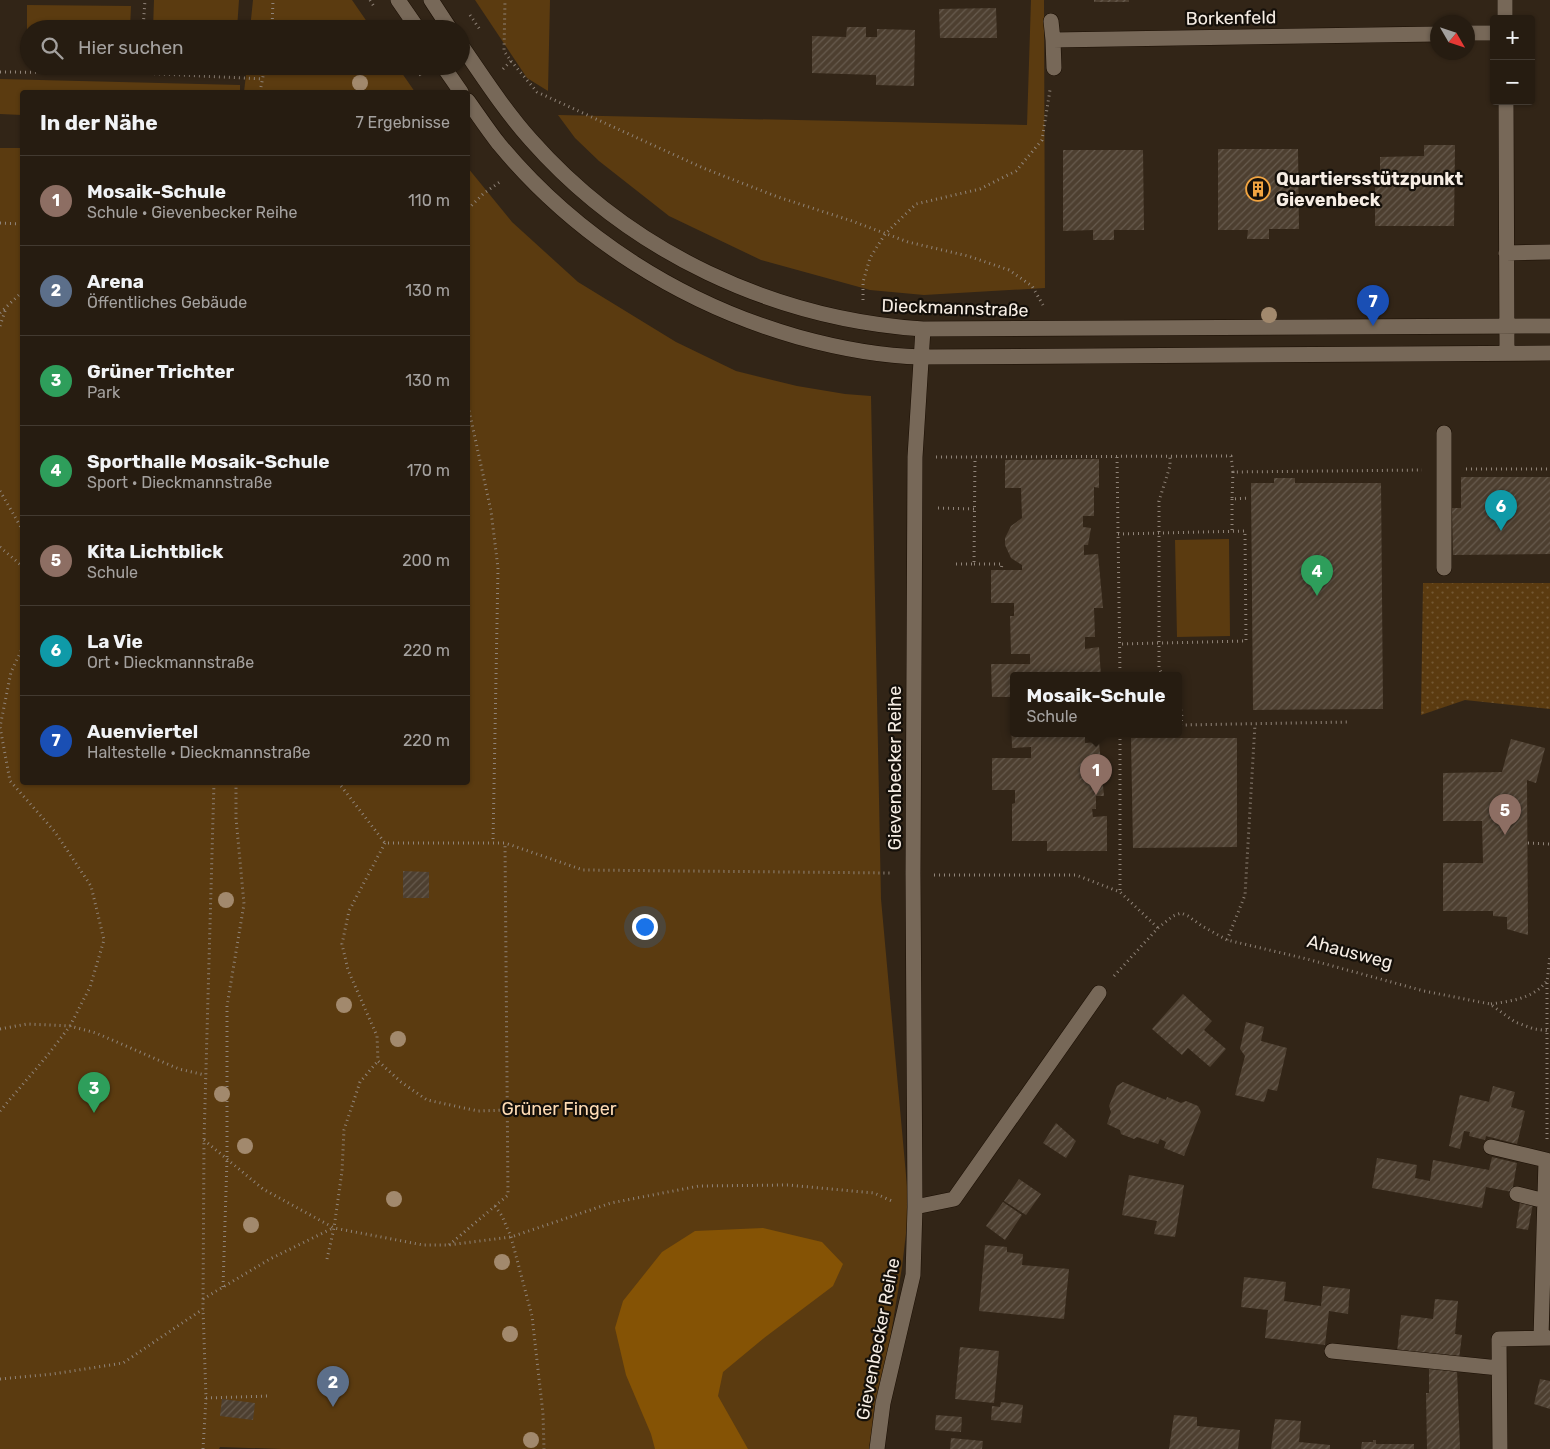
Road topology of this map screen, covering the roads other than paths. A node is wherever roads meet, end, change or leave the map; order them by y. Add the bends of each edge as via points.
1 (398, 0) edge
2 (431, 0) edge
3 (1505, 0) edge
4 (1505, 15) edge
5 (412, 20) edge
6 (444, 20) edge
7 (1051, 21) dead end
8 (1475, 33) edge
9 (1490, 33) edge
10 (1430, 34) edge
11 (1053, 40) junction
12 (470, 58) edge
13 (1054, 68) road end
14 (449, 75) edge
15 (460, 90) edge
16 (470, 104) edge
17 (1506, 105) edge
18 (1550, 252) edge
19 (1506, 253) junction
20 (1550, 326) edge
21 (1507, 327) junction
22 (923, 329) junction
23 (1507, 353) junction
24 (1550, 353) edge
25 (921, 356) junction
26 (1444, 433) dead end
27 (1444, 568) dead end
28 (1099, 993) road end
29 (1491, 1147) dead end
30 (1517, 1194) dead end
31 (1545, 1201) junction
32 (915, 1207) junction
33 (1546, 1338) edge
34 (1332, 1351) dead end
35 (1499, 1368) junction
36 (877, 1449) edge
37 (1500, 1449) edge

1 - 5 street
2 - 6 street
3 - 4 street
7 - 11 street
8 - 9 street
10 - 11 street, Borkenfeld
11 - 13 street
12 - 22 street, Dieckmannstraße via 512,118 548,158 593,199 654,244 716,277 772,300 860,322
14 - 15 street
16 - 25 street via 499,144 561,208 609,246 672,286 768,328 856,350 892,356
17 - 19 street
18 - 19 street
19 - 21 street
20 - 21 street, Dieckmannstraße
21 - 22 street, Dieckmannstraße
21 - 23 street
22 - 25 street, Gievenbecker Reihe
23 - 24 street
23 - 25 street
25 - 32 street, Gievenbecker Reihe via 915,457
26 - 27 street
28 - 32 street via 954,1199
29 - 31 street via 1546,1160
30 - 31 street
31 - 33 street
32 - 36 street, Gievenbecker Reihe via 913,1275 883,1403
33 - 35 street via 1499,1339
34 - 35 street
35 - 37 street

